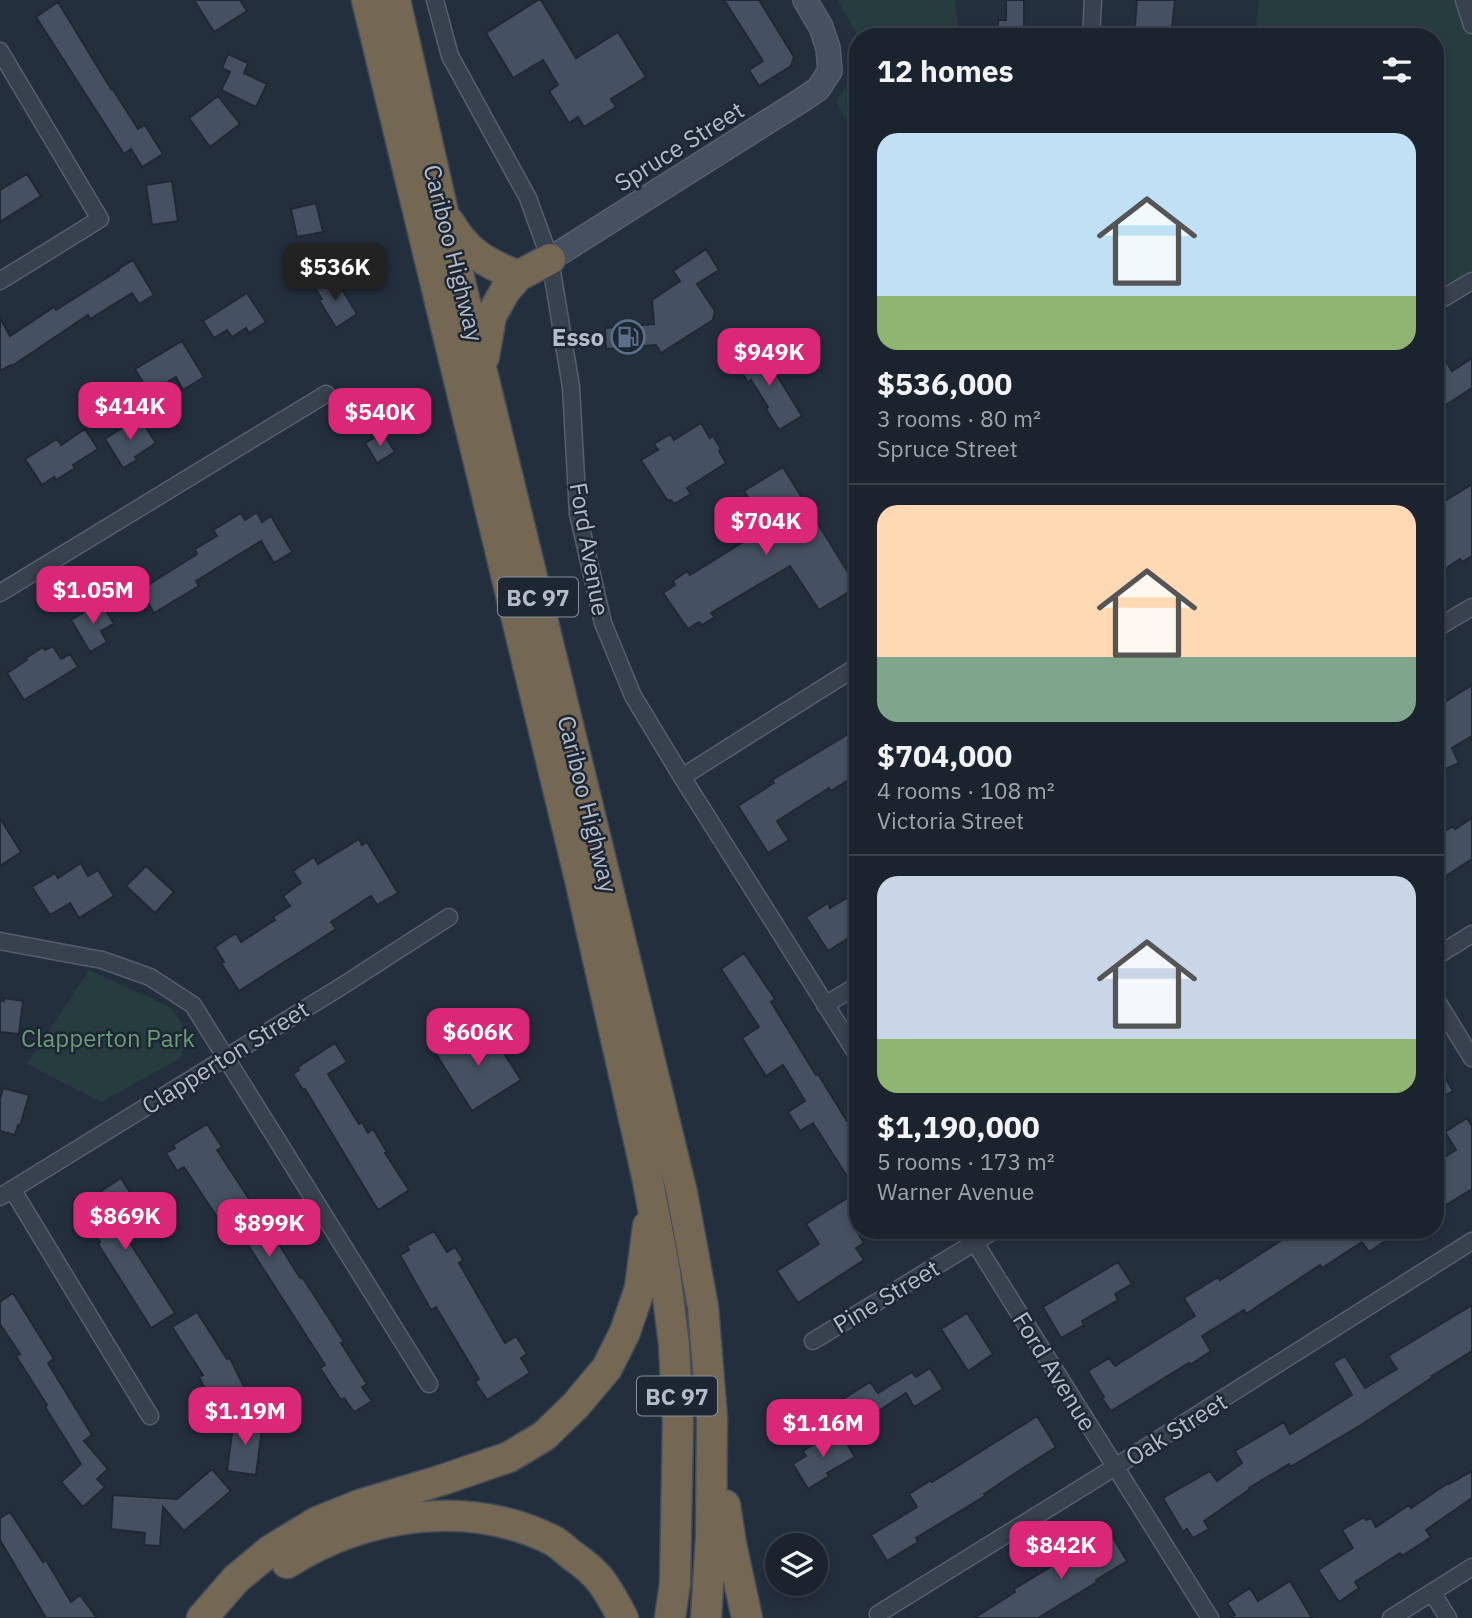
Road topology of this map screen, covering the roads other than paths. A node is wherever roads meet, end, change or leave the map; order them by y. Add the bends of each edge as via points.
1 (367, 0) edge
2 (395, 0) edge
3 (435, 0) edge
4 (805, 0) edge
5 (1093, 0) edge
6 (1464, 0) edge
7 (1472, 25) edge
8 (1091, 28) edge
9 (0, 51) edge
10 (443, 212) junction
11 (550, 259) junction
12 (518, 276) junction
13 (0, 281) edge
14 (1472, 281) edge
15 (1444, 298) edge
16 (482, 369) junction
17 (326, 394) dead end
18 (0, 593) edge
19 (1472, 607) edge
20 (1444, 624) edge
21 (849, 672) edge
22 (682, 777) junction
23 (449, 917) dead end
24 (1472, 934) edge
25 (0, 941) edge
26 (1444, 951) edge
27 (849, 990) edge
28 (825, 1004) junction
29 (1444, 1013) edge
30 (849, 1042) edge
31 (226, 1056) junction
32 (1472, 1058) edge
33 (648, 1176) junction
34 (6, 1193) edge
35 (968, 1239) edge
36 (972, 1239) edge
37 (1472, 1241) edge
38 (813, 1341) dead end
39 (429, 1384) dead end
40 (150, 1416) dead end
41 (712, 1418) junction
42 (1115, 1467) junction
43 (1472, 1567) edge
44 (1432, 1592) junction
45 (878, 1614) dead end
46 (202, 1618) edge
47 (228, 1618) edge
48 (623, 1618) edge
49 (670, 1618) edge
50 (706, 1618) edge
51 (747, 1618) edge
52 (1210, 1618) edge
53 (1391, 1618) edge
54 (1448, 1618) edge

1 - 33 highway, Cariboo Highway / BC 97
2 - 10 highway, Cariboo Highway / BC 97
3 - 11 street, Ford Avenue via 450,56 528,198
4 - 11 street, Spruce Street via 828,48 830,71 818,89
5 - 8 street
6 - 7 street
9 - 13 street via 100,219
10 - 12 highway via 472,251
10 - 16 highway, Cariboo Highway / BC 97
11 - 12 highway
11 - 22 street, Ford Avenue via 571,387 578,514 603,623 634,696
12 - 16 highway via 491,316
14 - 15 street
16 - 41 highway, Cariboo Highway / BC 97 via 682,1193 703,1307
17 - 18 street
19 - 20 street
21 - 22 street
22 - 28 street, Ford Avenue
23 - 31 street, Clapperton Street
24 - 26 street
25 - 31 street via 102,960 150,977 193,1005
27 - 28 street
28 - 30 street, Ford Avenue
29 - 32 street
31 - 34 street, Clapperton Street
31 - 39 street
33 - 46 highway via 648,1233 640,1288 607,1368 576,1405 544,1436 509,1457 317,1522 271,1550 236,1579
33 - 49 highway, Cariboo Highway / BC 97 via 674,1345 678,1423 675,1583
34 - 40 street
35 - 38 street, Pine Street
36 - 42 street, Ford Avenue
37 - 42 street, Oak Street
41 - 50 highway, Cariboo Highway / BC 97
41 - 51 highway
42 - 45 street, Oak Street
42 - 52 street, Ford Avenue
43 - 44 street
44 - 53 street
44 - 54 street
47 - 48 highway via 279,1568 311,1548 361,1528 428,1516 466,1516 513,1524 554,1541 600,1579

